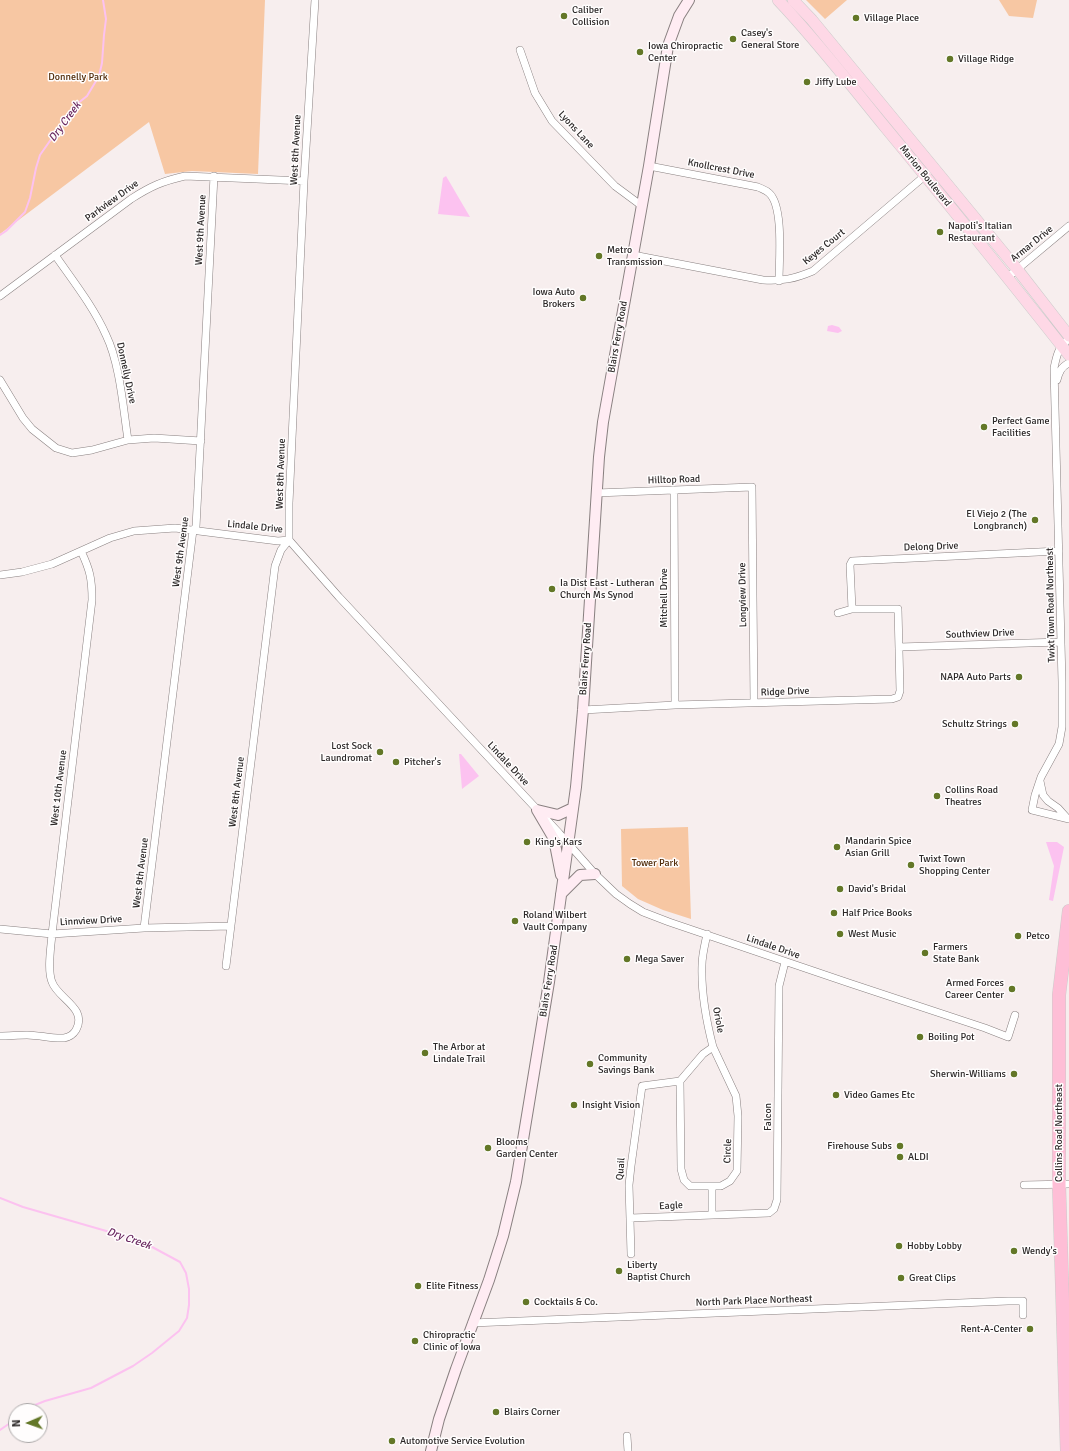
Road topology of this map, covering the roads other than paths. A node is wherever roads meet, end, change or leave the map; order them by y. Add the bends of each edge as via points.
1 (315, 0) edge
2 (690, 0) edge
3 (778, 0) edge
4 (793, 0) edge
5 (520, 50) dead end
6 (650, 166) junction
7 (929, 172) junction
8 (214, 176) junction
9 (304, 181) junction
10 (642, 206) junction
11 (1069, 226) edge
12 (55, 255) junction
13 (633, 255) junction
14 (1017, 269) junction
15 (1008, 276) junction
16 (779, 281) junction
17 (0, 296) edge
18 (1066, 340) edge
19 (1069, 355) edge
20 (1069, 363) edge
21 (0, 380) edge
22 (1055, 388) junction
23 (128, 440) junction
24 (201, 440) junction
25 (752, 487) joint
26 (674, 490) junction
27 (596, 493) junction
28 (193, 530) junction
29 (289, 540) junction
30 (81, 551) junction
31 (1060, 551) junction
32 (0, 575) edge
33 (852, 609) junction
34 (838, 613) dead end
35 (1061, 642) junction
36 (899, 647) junction
37 (1066, 682) edge
38 (754, 703) junction
39 (675, 705) junction
40 (583, 710) junction
41 (1040, 781) junction
42 (573, 808) junction
43 (537, 810) junction
44 (1068, 819) edge
45 (568, 843) junction
46 (595, 874) junction
47 (563, 884) junction
48 (561, 894) junction
49 (1069, 911) edge
50 (231, 926) junction
51 (144, 928) junction
52 (0, 929) edge
53 (52, 934) junction
54 (707, 934) junction
55 (785, 962) junction
56 (226, 966) dead end
57 (1015, 1015) dead end
58 (0, 1036) edge
59 (713, 1047) junction
60 (680, 1081) junction
61 (1064, 1184) edge
62 (1024, 1185) dead end
63 (712, 1186) junction
64 (712, 1214) junction
65 (630, 1218) junction
66 (631, 1254) dead end
67 (1023, 1315) dead end
68 (473, 1321) junction
69 (627, 1436) dead end
70 (431, 1451) edge
71 (628, 1451) edge
72 (1067, 1451) edge

1 - 9 street, West 8th Avenue
2 - 6 main road, Blairs Ferry Road via 679,16 668,46
3 - 7 main road, Marion Boulevard
4 - 7 main road, Marion Boulevard via 812,20
5 - 10 street, Lyons Lane via 535,93 552,121 615,186
6 - 10 main road, Blairs Ferry Road
6 - 16 street, Knollcrest Drive via 758,187 770,193 779,216
7 - 14 main road, Marion Boulevard
7 - 15 main road, Marion Boulevard
7 - 16 street, Keyes Court via 813,271
8 - 9 street, Parkview Drive
8 - 12 street, Parkview Drive via 185,176 149,186
8 - 24 street, West 9th Avenue
9 - 29 street, West 8th Avenue
10 - 13 main road, Blairs Ferry Road
11 - 14 street, Armar Drive
12 - 17 street, Parkview Drive
12 - 23 street, Donnelly Drive via 90,305 107,335 115,360
13 - 16 street, Keyes Court
13 - 27 main road, Blairs Ferry Road via 603,422
14 - 15 street, Armar Drive
14 - 18 main road, Marion Boulevard
15 - 18 main road, Marion Boulevard
18 - 19 main road, Marion Boulevard
18 - 22 street, Twixt Town Road Northeast via 1056,358
20 - 22 street via 1059,371
21 - 23 street via 32,429 56,448 72,453
22 - 31 street, Twixt Town Road Northeast
23 - 24 street
24 - 28 street, West 9th Avenue via 196,527
25 - 26 street, Hilltop Road
25 - 38 street, Longview Drive
26 - 27 street, Hilltop Road
26 - 39 street, Mitchell Drive
27 - 40 main road, Blairs Ferry Road
28 - 29 street, Lindale Drive via 278,541
28 - 30 street, Lindale Drive via 175,528 134,531
28 - 51 street, West 9th Avenue
29 - 43 street, Lindale Drive
29 - 50 street, West 8th Avenue via 281,550 275,566
30 - 32 street, Lindale Drive via 52,564
30 - 53 street, West 10th Avenue via 92,581 92,600
31 - 33 street, Delong Drive via 852,561
31 - 35 street, Twixt Town Road Northeast
33 - 34 street
33 - 36 street, Ridge Drive via 898,609
35 - 36 street, Southview Drive
35 - 37 street, Twixt Town Road Northeast
36 - 38 street, Ridge Drive via 898,697
37 - 41 street, Twixt Town Road Northeast via 1059,744
38 - 39 street, Ridge Drive
39 - 40 street, Ridge Drive
40 - 42 main road, Blairs Ferry Road
41 - 44 street, Twixt Town Road Northeast via 1043,795
41 - 44 street, Twixt Town Road Northeast via 1032,810
42 - 43 main road via 558,815
42 - 45 main road, Blairs Ferry Road
43 - 45 street, Lindale Drive
43 - 47 main road via 554,839
45 - 46 street, Lindale Drive
45 - 47 main road, Blairs Ferry Road
46 - 48 main road via 580,875
46 - 54 street, Lindale Drive via 616,894 643,912
47 - 48 main road, Blairs Ferry Road
48 - 68 main road, Blairs Ferry Road via 514,1192 504,1236
49 - 61 highway, Collins Road Northeast via 1059,995
50 - 51 street, Linnview Drive
50 - 56 street, West 8th Avenue
51 - 53 street, Linnview Drive
52 - 53 street, Linnview Drive
53 - 58 street, West 10th Avenue via 52,982 59,993 76,1009 79,1020 77,1029 72,1035 64,1038
54 - 55 street, Lindale Drive
54 - 59 street, Oriole via 702,963 702,986 705,1016
55 - 57 street, Lindale Drive via 1008,1037
55 - 64 street, Falcon via 779,986 777,1200 774,1209 769,1213
59 - 60 street, Oriole via 703,1054
59 - 63 street, Circle via 736,1096 738,1155 737,1171 730,1181 721,1186
60 - 63 street, Circle via 680,1169 684,1180 690,1186
60 - 65 street, Quail via 642,1086 629,1185
61 - 62 street
61 - 72 highway, Collins Road Northeast
63 - 64 street
64 - 65 street, Eagle
65 - 66 street, Quail
67 - 68 street, North Park Place Northeast via 1023,1301 1008,1301
68 - 70 main road, Blairs Ferry Road via 439,1419
69 - 71 street

